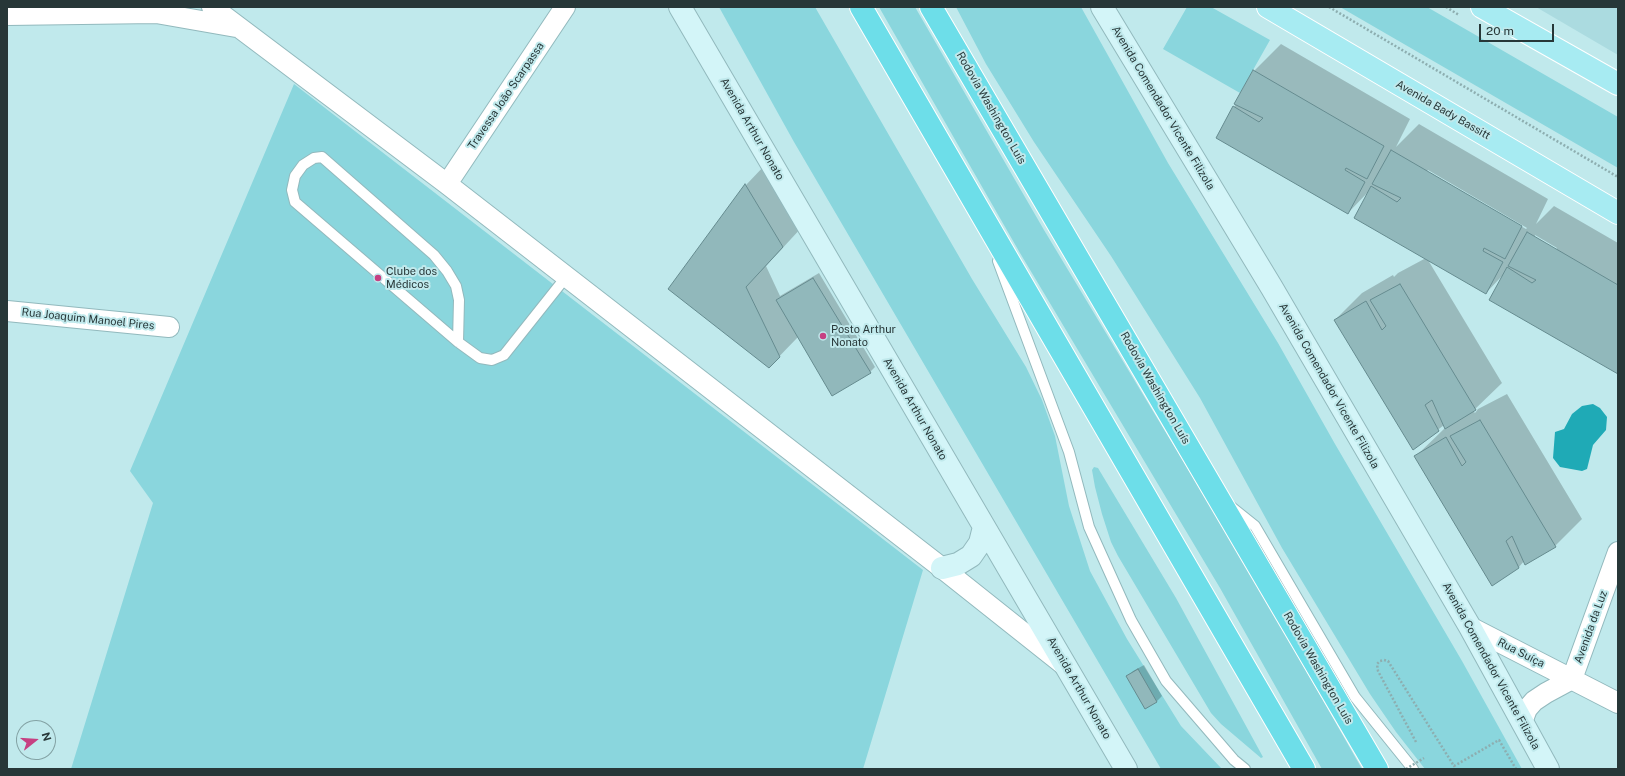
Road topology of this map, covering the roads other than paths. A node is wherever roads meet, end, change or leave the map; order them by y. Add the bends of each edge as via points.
1 (212, 7) edge
2 (565, 7) edge
3 (680, 7) edge
4 (861, 7) edge
5 (931, 7) edge
6 (1102, 7) edge
7 (1268, 7) edge
8 (1482, 7) edge
9 (69, 10) edge
10 (7, 15) edge
11 (240, 28) junction
12 (1618, 84) edge
13 (447, 184) junction
14 (1618, 213) edge
15 (983, 220) junction
16 (566, 277) junction
17 (7, 311) edge
18 (169, 327) dead end
19 (458, 342) junction
20 (1219, 498) junction
21 (984, 527) junction
22 (1618, 552) edge
23 (942, 568) junction
24 (1470, 627) junction
25 (1067, 668) junction
26 (1572, 679) junction
27 (1618, 704) edge
28 (1522, 722) junction
29 (1126, 769) edge
30 (1244, 769) edge
31 (1304, 769) edge
32 (1377, 769) edge
33 (1413, 769) edge
34 (1548, 769) edge

1 - 11 street
2 - 13 street, Travessa João Scarpassa
3 - 21 main road, Avenida Arthur Nonato
4 - 15 highway
5 - 20 highway, Rodovia Washington Luís
6 - 24 main road, Avenida Comendador Vicente Filizola via 1272,288
7 - 14 main road, Avenida Bady Bassitt
8 - 12 main road
9 - 10 street
9 - 11 street via 156,13
11 - 13 street
13 - 16 street
15 - 30 lane via 1068,452 1089,527 1131,620 1166,681
15 - 31 highway
16 - 19 lane via 504,355 492,360 480,358
16 - 23 street
17 - 18 street, Rua Joaquim Manoel Pires
19 - 19 lane via 295,202 292,190 295,176 303,165 314,158 322,157 434,254 456,286 459,300
20 - 32 highway, Rodovia Washington Luís
20 - 33 lane via 1255,526 1354,697
21 - 23 main road via 980,543 971,556 958,564
21 - 25 main road, Avenida Arthur Nonato
22 - 26 street, Avenida da Luz
23 - 25 street
24 - 26 street, Rua Suíça
24 - 28 main road, Avenida Comendador Vicente Filizola
25 - 29 main road, Avenida Arthur Nonato
26 - 27 street, Rua Suíça
26 - 28 street via 1534,701 1527,709
28 - 34 main road, Avenida Comendador Vicente Filizola

